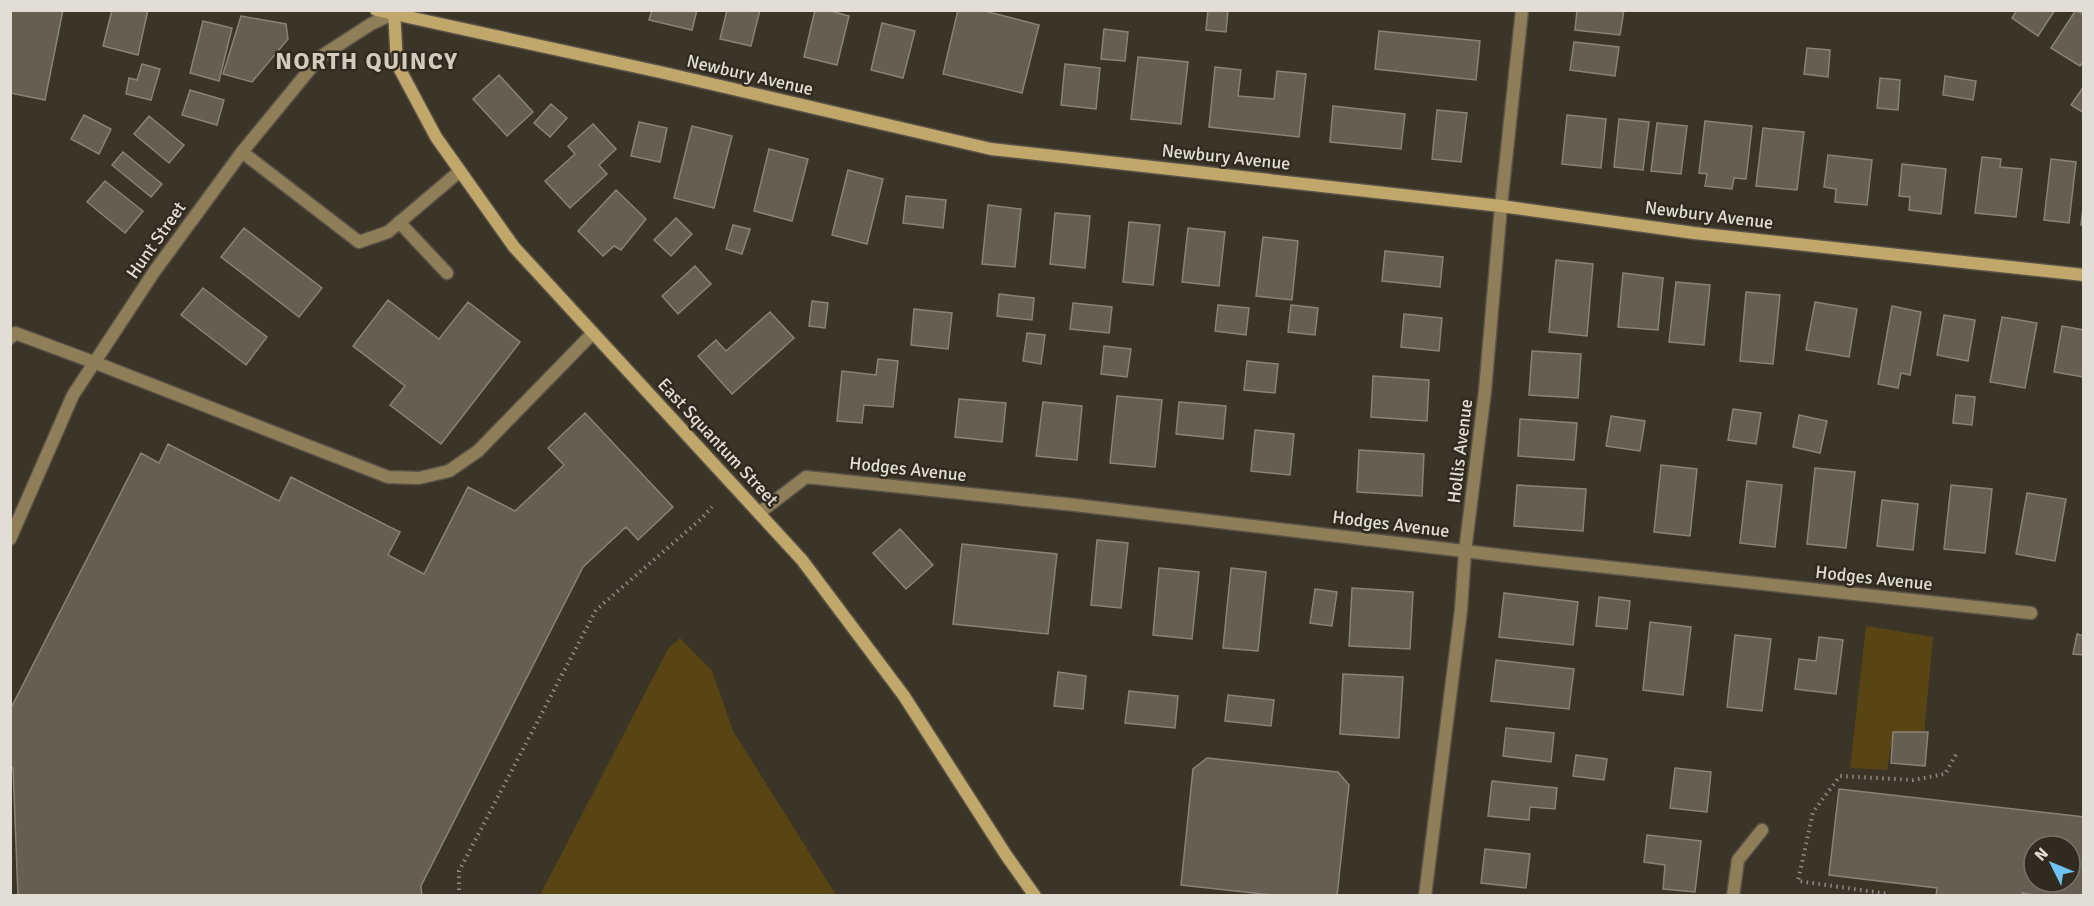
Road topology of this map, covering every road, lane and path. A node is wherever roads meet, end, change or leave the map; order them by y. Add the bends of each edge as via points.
1 (376, 10) edge
2 (1522, 10) edge
3 (394, 12) edge
4 (242, 152) junction
5 (460, 171) junction
6 (1501, 206) junction
7 (399, 222) junction
8 (447, 273) dead end
9 (2084, 275) edge
10 (12, 332) edge
11 (593, 333) junction
12 (96, 363) junction
13 (712, 507) dead end
14 (759, 513) junction
15 (10, 539) edge
16 (1465, 551) junction
17 (2031, 613) dead end
18 (1957, 753) dead end
19 (1762, 830) dead end
20 (459, 896) edge
21 (1035, 896) edge
22 (1425, 896) edge
23 (1733, 896) edge
24 (1890, 896) edge

1 - 3 street, Newbury Avenue
2 - 6 street, Hollis Avenue
3 - 4 street, Hunt Street via 320,57
3 - 5 street, East Squantum Street via 398,64 436,137
3 - 6 street, Newbury Avenue via 991,149
4 - 7 street via 359,242 388,232
4 - 12 street, Hunt Street via 154,272
5 - 7 street
5 - 11 street, East Squantum Street via 514,247
6 - 9 street, Newbury Avenue via 1694,233
6 - 16 street, Hollis Avenue via 1485,391
7 - 8 street
10 - 12 street
11 - 12 street via 478,451 449,471 419,478 388,477
11 - 14 street, East Squantum Street
12 - 15 street, Hunt Street via 73,395
13 - 20 path via 596,610 459,871
14 - 16 street, Hodges Avenue via 806,477
14 - 21 street, East Squantum Street via 802,560 904,696
16 - 17 street, Hodges Avenue
16 - 22 street, Hollis Avenue
18 - 24 path via 1945,774 1913,780 1840,776 1813,812 1798,881
19 - 23 street via 1738,860

